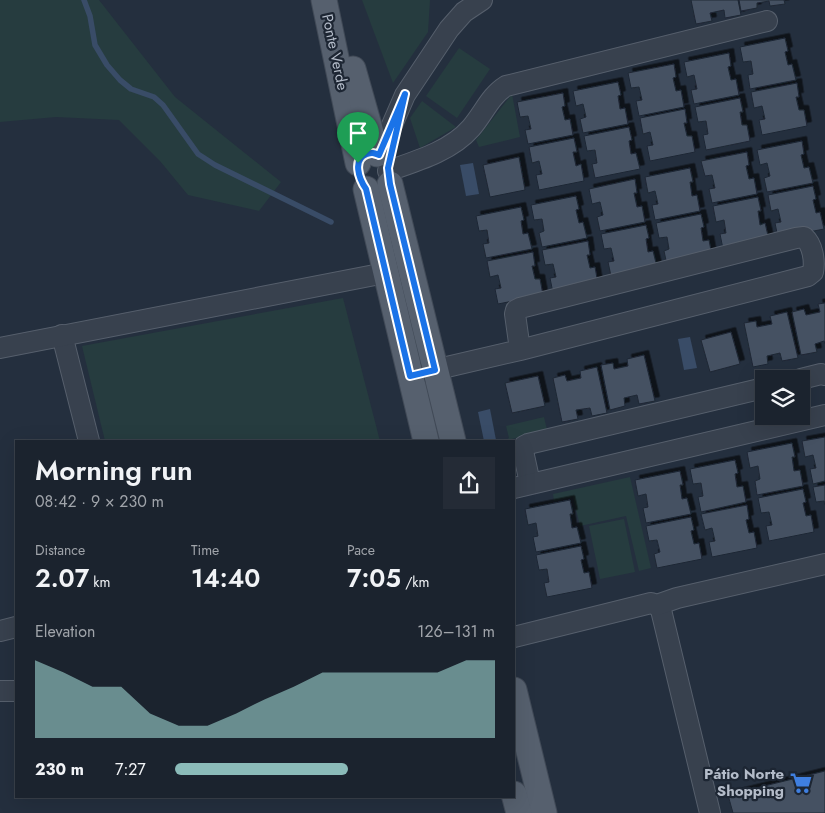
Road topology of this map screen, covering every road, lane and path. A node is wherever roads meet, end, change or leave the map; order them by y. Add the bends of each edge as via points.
1 (324, 0) edge
2 (329, 0) edge
3 (482, 0) edge
4 (767, 21) dead end
5 (380, 166) junction
6 (385, 272) junction
7 (62, 335) junction
8 (0, 348) edge
9 (520, 350) junction
10 (435, 370) junction
11 (825, 375) edge
12 (410, 376) junction
13 (810, 377) edge
14 (755, 390) edge
15 (825, 415) edge
16 (89, 440) edge
17 (426, 440) edge
18 (453, 440) edge
19 (522, 485) edge
20 (825, 564) edge
21 (657, 605) junction
22 (15, 627) edge
23 (0, 631) edge
24 (515, 637) edge
25 (0, 691) edge
26 (15, 691) edge
27 (515, 699) edge
28 (518, 727) edge
29 (515, 798) edge
30 (518, 813) edge
31 (544, 813) edge
32 (710, 813) edge

1 - 5 main road, Ponte Verde
2 - 5 main road, Ponte Verde via 352,64
3 - 5 street via 464,12 449,29 405,94
4 - 5 street via 506,86 496,93 471,128 458,140 445,148
5 - 6 main road via 388,190 373,194 366,189
5 - 10 main road
6 - 7 street
6 - 12 main road
7 - 8 street
7 - 16 street
9 - 9 street via 808,276 815,264 809,241 804,237 796,238 520,308 515,314
9 - 10 street
10 - 12 street
10 - 18 main road
11 - 13 street
12 - 17 main road
14 - 19 street via 528,444 522,451
15 - 19 street
20 - 21 street
21 - 24 street
21 - 32 street via 661,610
22 - 23 street
25 - 26 street
27 - 28 main road
28 - 31 main road
29 - 30 main road

